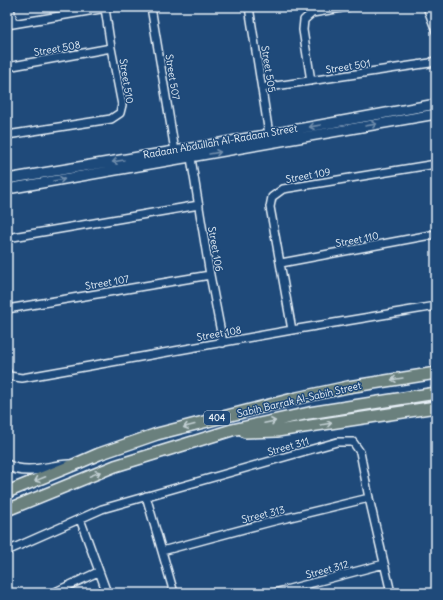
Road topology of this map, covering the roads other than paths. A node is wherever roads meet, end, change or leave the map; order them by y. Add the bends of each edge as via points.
1 (10, 7) edge
2 (151, 7) edge
3 (249, 7) edge
4 (348, 7) edge
5 (427, 7) edge
6 (109, 8) edge
7 (10, 25) edge
8 (436, 32) edge
9 (111, 48) junction
10 (436, 60) edge
11 (7, 67) edge
12 (311, 82) junction
13 (262, 88) junction
14 (436, 104) edge
15 (436, 114) edge
16 (354, 124) junction
17 (269, 134) junction
18 (7, 135) edge
19 (175, 151) junction
20 (191, 158) junction
21 (96, 164) junction
22 (436, 164) edge
23 (98, 174) junction
24 (41, 178) junction
25 (7, 179) edge
26 (7, 189) edge
27 (199, 205) junction
28 (436, 234) edge
29 (7, 238) edge
30 (281, 263) junction
31 (210, 275) junction
32 (436, 306) edge
33 (7, 309) edge
34 (292, 330) junction
35 (223, 343) junction
36 (7, 372) edge
37 (436, 373) edge
38 (436, 387) edge
39 (436, 393) edge
40 (352, 407) junction
41 (436, 407) edge
42 (232, 430) junction
43 (76, 464) junction
44 (7, 465) edge
45 (7, 492) edge
46 (146, 496) junction
47 (369, 498) junction
48 (7, 510) edge
49 (80, 519) junction
50 (162, 550) junction
51 (7, 551) edge
52 (384, 564) junction
53 (98, 572) junction
54 (53, 593) edge
55 (107, 593) edge
56 (174, 593) edge
57 (274, 593) edge
58 (391, 593) edge

1 - 7 street
2 - 19 street, Street 507
3 - 13 street, Street 505
4 - 12 street via 312,13 304,20 303,30
5 - 8 street
6 - 7 street
6 - 9 street, Street 510
9 - 11 street, Street 508
9 - 18 street, Street 510 via 122,106 120,113 111,119
10 - 12 street, Street 501
12 - 13 street, Street 501
13 - 17 street, Street 505
14 - 16 street, Radaan Abdullah Al-Radaan Street
16 -> 15 street, Radaan Abdullah Al-Radaan Street
16 -> 17 street, Radaan Abdullah Al-Radaan Street
20 -> 16 street, Radaan Abdullah Al-Radaan Street
17 - 19 street, Radaan Abdullah Al-Radaan Street
19 -> 21 street, Radaan Abdullah Al-Radaan Street
20 - 23 street, Radaan Abdullah Al-Radaan Street
20 - 27 street, Street 106
21 - 23 street
21 - 24 street, Radaan Abdullah Al-Radaan Street
22 - 30 street, Street 109 via 283,189 272,197 270,207
24 -> 23 street, Radaan Abdullah Al-Radaan Street
24 - 25 street, Radaan Abdullah Al-Radaan Street
24 - 26 street, Radaan Abdullah Al-Radaan Street
27 - 29 street
27 - 31 street, Street 106
28 - 30 street, Street 110
30 - 34 street, Street 109
31 - 33 street, Street 107
31 - 35 street, Street 106
32 - 34 street, Street 108
34 - 35 street, Street 108
35 - 36 street, Street 108 via 22,378 9,376
37 -> 43 main road, Sabih Barrak Al-Sabih Street / 404 via 348,387 246,411 157,434
38 - 40 main road via 375,396
39 - 40 main road, Sabih Barrak Al-Sabih Street / 404
42 -> 40 main road, Sabih Barrak Al-Sabih Street / 404
42 -> 41 main road via 277,431
48 -> 42 main road, Sabih Barrak Al-Sabih Street / 404 via 114,466
43 - 44 street via 26,471
43 -> 45 main road, Sabih Barrak Al-Sabih Street / 404
46 - 47 street, Street 311 via 337,442 353,442 360,452
46 - 49 street, Street 311 via 102,509
46 - 50 street
47 - 50 street, Street 313
47 - 52 street, Street 311
49 - 51 street, Street 311
49 - 53 street
50 - 56 street
52 - 57 street, Street 312
52 - 58 street, Street 311
53 - 54 street
53 - 55 street

